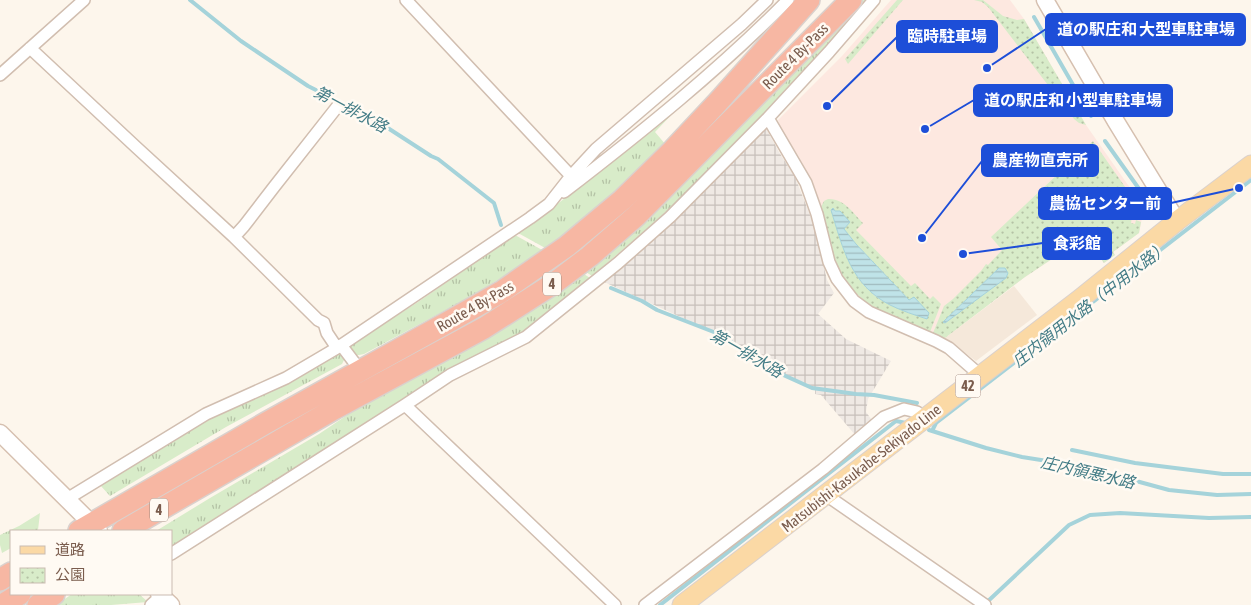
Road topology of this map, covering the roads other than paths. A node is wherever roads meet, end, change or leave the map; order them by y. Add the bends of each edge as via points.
1 (84, 0) edge
2 (406, 0) edge
3 (767, 0) edge
4 (788, 0) edge
5 (809, 0) edge
6 (851, 0) edge
7 (874, 0) edge
8 (1045, 0) edge
9 (30, 48) junction
10 (0, 75) edge
11 (337, 108) dead end
12 (768, 118) junction
13 (798, 144) dead end
14 (788, 152) junction
15 (1251, 165) edge
16 (571, 176) junction
17 (549, 204) junction
18 (1177, 220) junction
19 (234, 236) junction
20 (338, 347) junction
21 (360, 370) junction
22 (981, 376) junction
23 (363, 393) junction
24 (405, 405) junction
25 (924, 419) junction
26 (0, 433) edge
27 (826, 495) junction
28 (67, 499) junction
29 (90, 529) edge
30 (125, 530) edge
31 (148, 530) edge
32 (172, 553) edge
33 (18, 595) edge
34 (53, 595) edge
35 (2, 605) edge
36 (38, 605) edge
37 (615, 605) edge
38 (645, 605) edge
39 (682, 605) edge
40 (985, 605) edge

1 - 9 street
2 - 16 street
3 - 16 street via 596,149
4 - 17 street via 690,91
5 - 21 highway, Route 4 By-Pass / 4 via 673,150 622,200 567,246 501,292
6 - 23 highway, Route 4 By-Pass / 4 via 636,216 590,256 484,328
7 - 12 street
8 - 18 street
9 - 10 street
9 - 19 street
11 - 19 street
12 - 14 street
12 - 24 street via 670,217 526,337 450,375
13 - 14 street
14 - 22 street via 806,183 829,262 854,301 869,312 936,340
15 - 18 main road, Matsubishi-Kasukabe-Sekiyado Line / 42
16 - 17 street
17 - 20 street
18 - 22 main road, Matsubishi-Kasukabe-Sekiyado Line / 42
19 - 20 street via 324,323
20 - 21 street
20 - 28 street via 286,378 206,414
21 - 29 highway, Route 4 By-Pass / 4
22 - 25 main road, Matsubishi-Kasukabe-Sekiyado Line / 42
23 - 30 highway, Route 4 By-Pass / 4
23 - 31 highway via 320,426
24 - 32 street
24 - 37 street
25 - 27 main road, Matsubishi-Kasukabe-Sekiyado Line / 42
25 - 38 street via 917,412 904,409 884,416 823,469
26 - 28 street
27 - 39 main road, Matsubishi-Kasukabe-Sekiyado Line / 42
27 - 40 street
28 - 29 street
33 - 35 highway
34 - 36 highway

